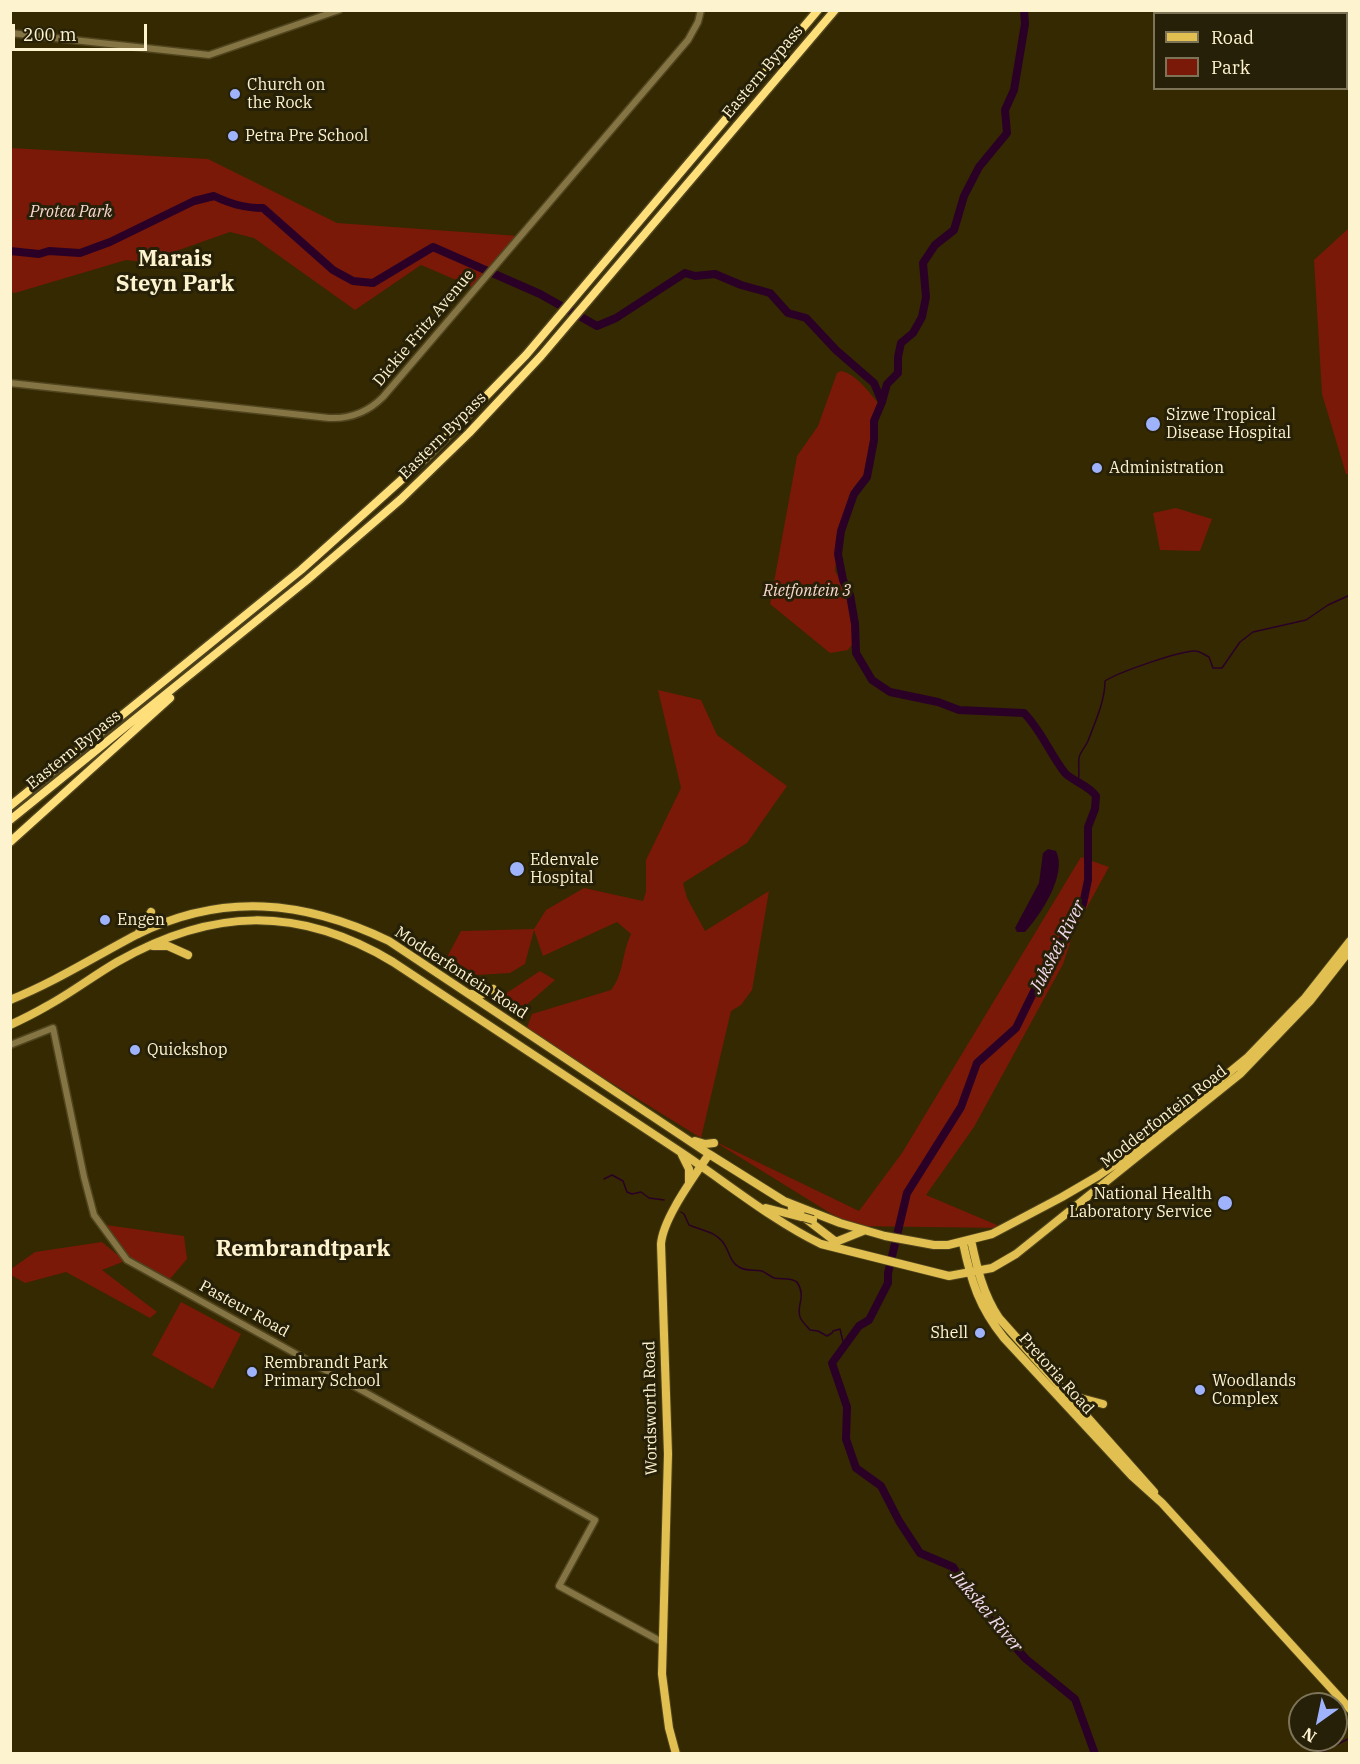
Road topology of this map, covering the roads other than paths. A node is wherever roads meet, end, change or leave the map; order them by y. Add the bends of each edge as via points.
1 (339, 10) edge
2 (701, 10) edge
3 (818, 10) edge
4 (835, 10) edge
5 (10, 33) edge
6 (10, 383) edge
7 (235, 640) junction
8 (85, 746) junction
9 (10, 799) edge
10 (10, 806) edge
11 (10, 820) edge
12 (10, 842) edge
13 (151, 912) dead end
14 (137, 935) junction
15 (1350, 941) edge
16 (148, 946) junction
17 (1350, 950) edge
18 (188, 955) dead end
19 (493, 989) dead end
20 (470, 994) junction
21 (10, 1000) edge
22 (10, 1025) edge
23 (10, 1046) edge
24 (685, 1138) junction
25 (680, 1151) junction
26 (709, 1154) junction
27 (724, 1164) junction
28 (701, 1166) junction
29 (689, 1184) junction
30 (784, 1201) junction
31 (758, 1206) junction
32 (840, 1223) junction
33 (865, 1230) junction
34 (967, 1241) junction
35 (833, 1244) junction
36 (992, 1268) junction
37 (974, 1273) junction
38 (983, 1285) junction
39 (1052, 1384) junction
40 (1067, 1395) junction
41 (1103, 1404) dead end
42 (1161, 1503) junction
43 (662, 1642) junction
44 (1350, 1709) edge
45 (676, 1754) edge

1 - 5 street via 209,55
2 - 6 street, Dickie Fritz Avenue via 688,40 383,398 361,413 329,418
3 - 8 highway, Eastern Bypass via 557,319 471,414 302,570
4 - 7 highway, Eastern Bypass via 567,326 480,422 400,499
7 - 11 highway, Eastern Bypass
7 - 12 highway
8 - 9 highway
8 - 10 highway, Eastern Bypass
13 - 14 main road
14 - 20 main road, Modderfontein Road via 199,912 237,907 318,914 389,941
14 - 21 main road, Modderfontein Road via 60,978
15 - 34 main road, Modderfontein Road via 1305,998 1248,1057 1126,1157 992,1234
16 - 18 main road via 168,946
16 - 22 main road, Modderfontein Road
16 - 25 main road, Modderfontein Road via 183,931 238,921 291,923 344,937 393,962
17 - 36 main road, Modderfontein Road via 1323,987 1240,1074 1016,1254
19 - 20 main road via 480,995
20 - 24 main road, Modderfontein Road
23 - 43 street, Pasteur Road via 52,1028 94,1215 127,1260 595,1520 558,1586
24 - 26 main road, Modderfontein Road
24 - 27 main road via 713,1144
25 - 28 main road, Modderfontein Road
25 - 29 main road via 689,1169
26 - 27 main road, Modderfontein Road
26 - 28 main road, Wordsworth Road
27 - 30 main road, Modderfontein Road
28 - 29 main road, Wordsworth Road
28 - 31 main road, Modderfontein Road
29 - 43 main road, Wordsworth Road via 663,1231 661,1244 668,1454
30 - 32 main road, Modderfontein Road
30 - 35 main road
31 - 32 main road, bridge
31 - 35 main road, Modderfontein Road via 808,1238
32 - 33 main road, Modderfontein Road
33 - 34 main road, Modderfontein Road via 941,1245
33 - 35 main road
34 - 37 main road, Pretoria Road
35 - 37 main road, Modderfontein Road via 949,1276
36 - 37 main road, Modderfontein Road
36 - 38 main road
37 - 38 main road, Pretoria Road
37 - 39 main road, Pretoria Road via 980,1302 990,1320
38 - 39 main road, Pretoria Road via 999,1318
39 - 40 main road, Pretoria Road
39 - 42 main road, Pretoria Road via 1132,1476
40 - 41 main road
40 - 42 main road, Pretoria Road
42 - 44 main road, Pretoria Road
43 - 45 main road, Wordsworth Road via 662,1674

